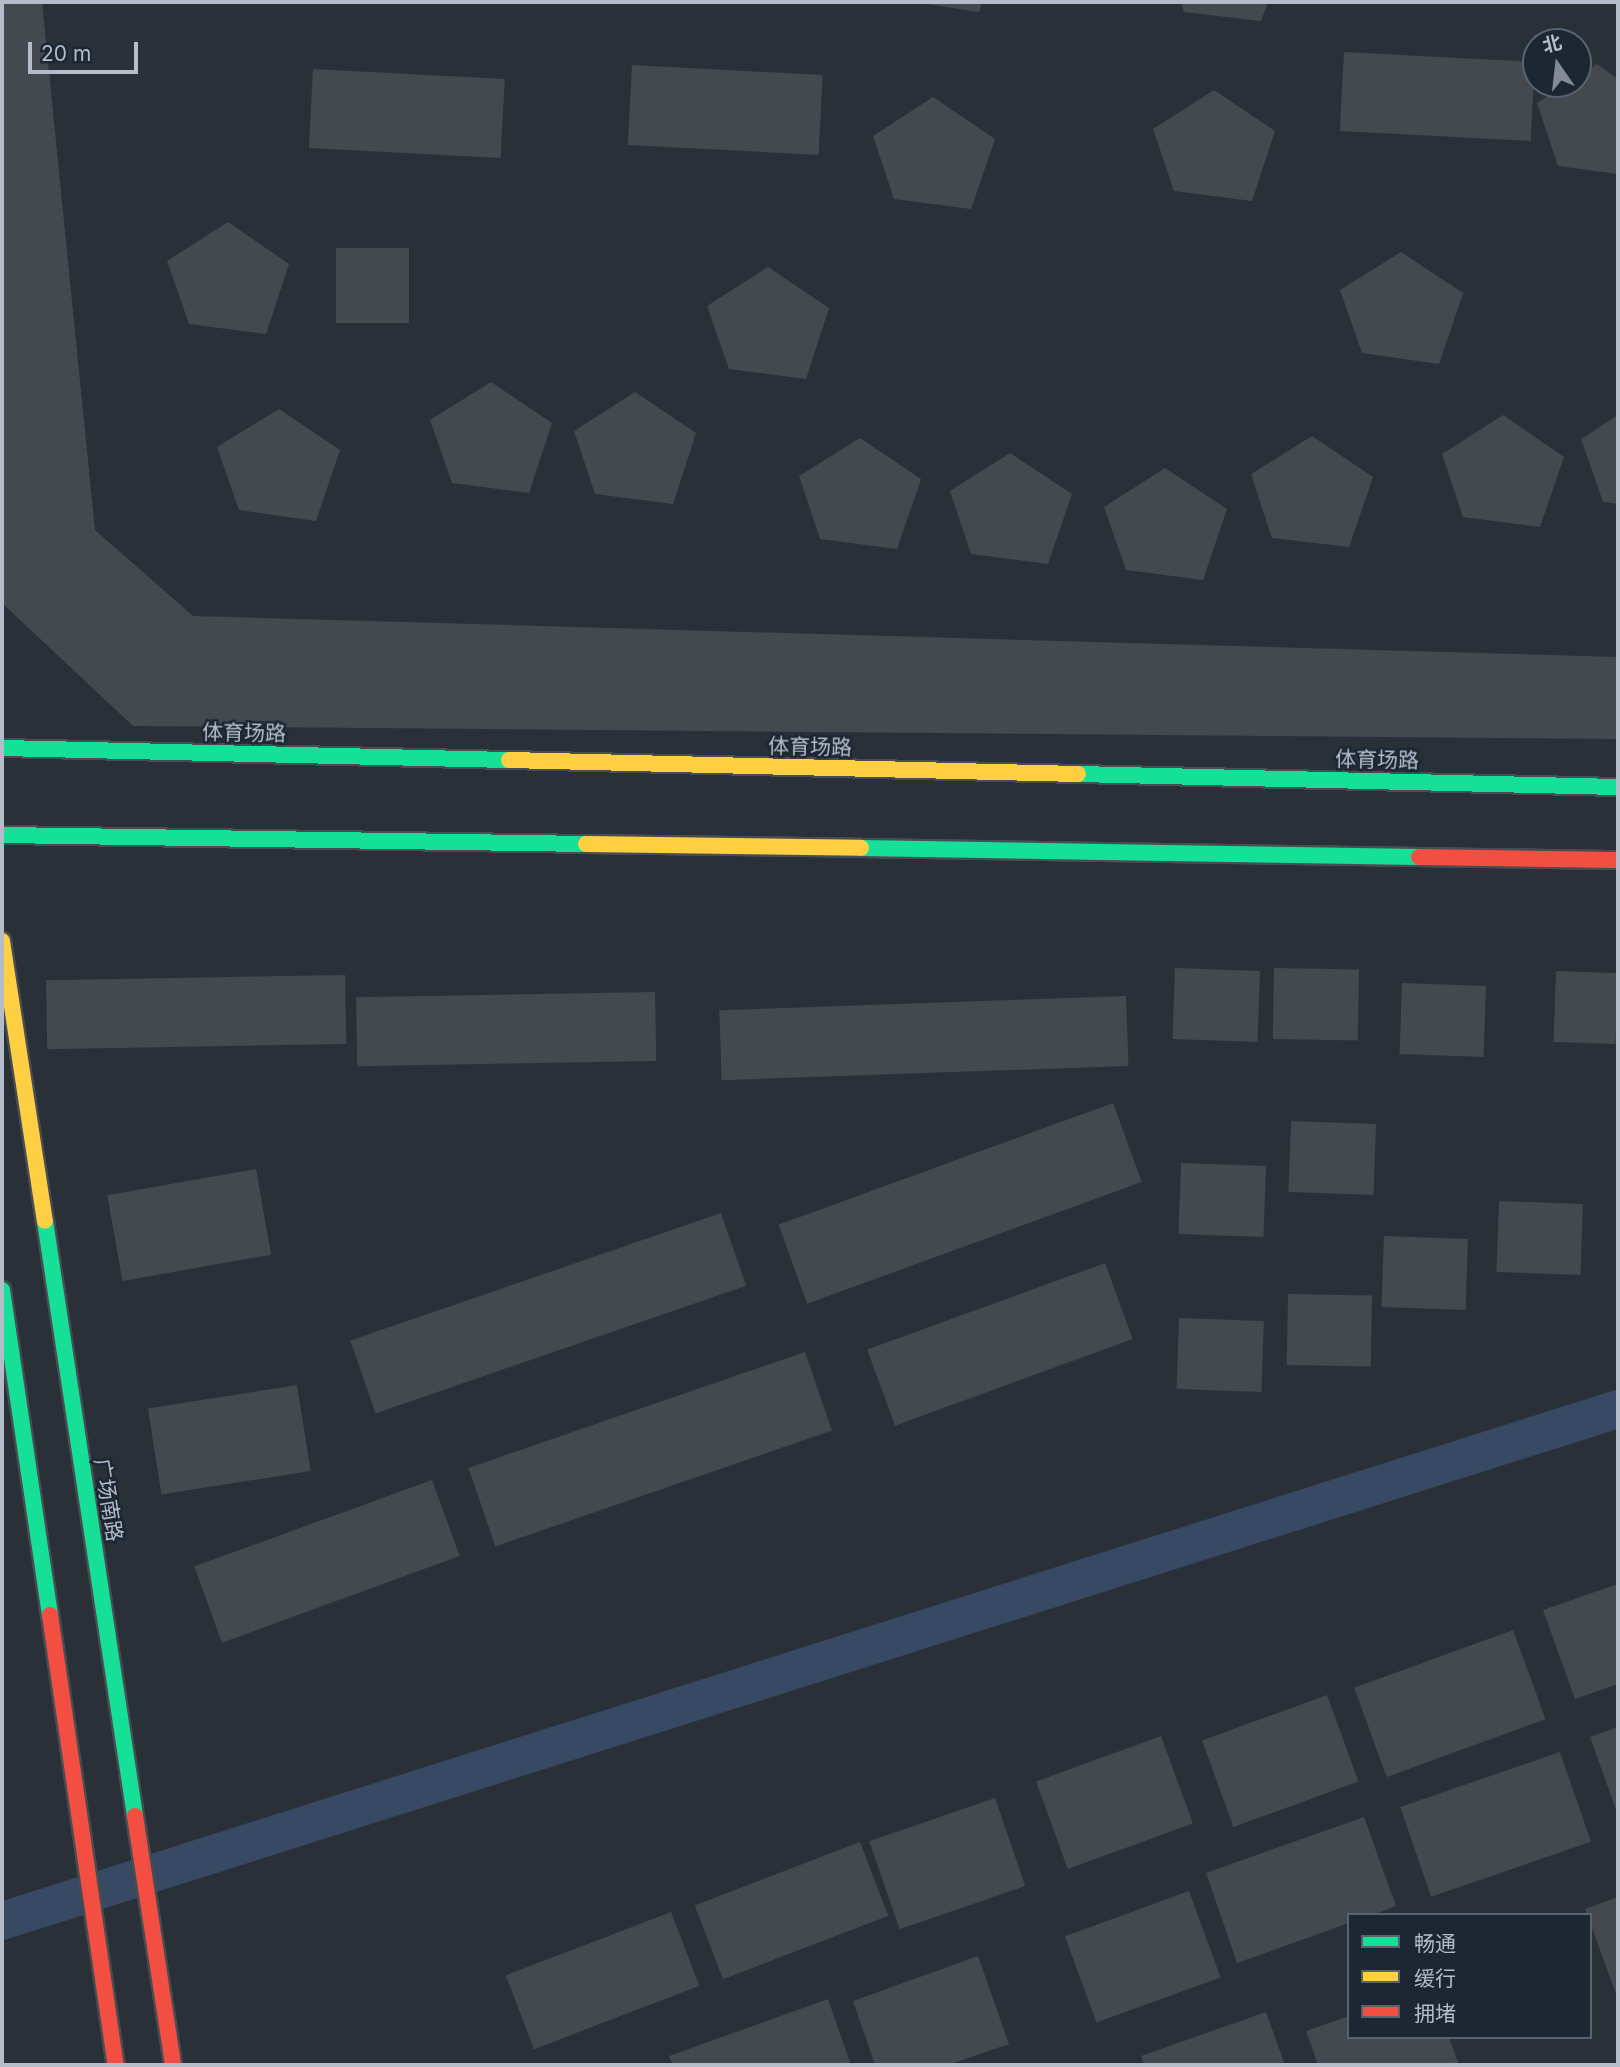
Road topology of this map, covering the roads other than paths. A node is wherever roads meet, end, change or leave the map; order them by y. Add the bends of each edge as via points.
1 (2, 748) edge
2 (1618, 787) edge
3 (2, 835) edge
4 (1618, 860) edge
5 (2, 941) edge
6 (2, 1290) edge
7 (116, 2065) edge
8 (173, 2065) edge

1 - 2 main road, 体育场路
3 - 4 main road
5 - 8 main road, 广场南路
6 - 7 main road

